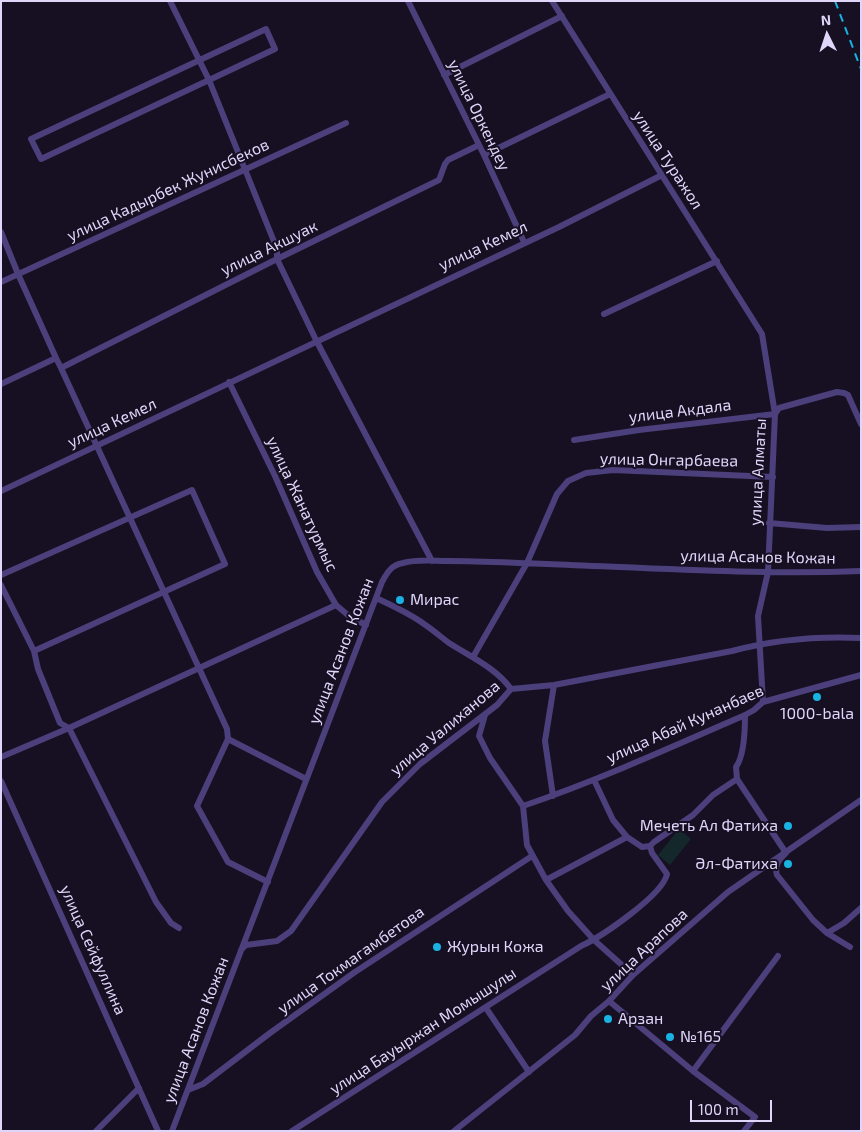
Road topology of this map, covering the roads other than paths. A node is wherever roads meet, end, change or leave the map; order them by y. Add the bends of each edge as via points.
1 (170, 1) edge
2 (408, 1) edge
3 (552, 1) edge
4 (562, 16) junction
5 (200, 60) junction
6 (444, 75) junction
7 (209, 80) junction
8 (610, 94) junction
9 (346, 123) dead end
10 (478, 145) junction
11 (484, 155) junction
12 (245, 169) junction
13 (662, 175) junction
14 (1, 232) edge
15 (524, 242) junction
16 (277, 258) junction
17 (717, 261) junction
18 (18, 274) junction
19 (1, 282) edge
20 (604, 314) dead end
21 (762, 334) joint
22 (316, 340) junction
23 (56, 358) junction
24 (61, 368) junction
25 (229, 382) junction
26 (1, 384) edge
27 (775, 414) junction
28 (861, 424) edge
29 (574, 440) dead end
30 (96, 445) junction
31 (773, 477) junction
32 (1, 491) edge
33 (130, 517) junction
34 (769, 523) junction
35 (861, 527) edge
36 (432, 560) junction
37 (527, 563) junction
38 (768, 572) junction
39 (861, 572) edge
40 (1, 575) edge
41 (1, 585) edge
42 (164, 592) junction
43 (376, 598) junction
44 (336, 605) junction
45 (366, 625) junction
46 (861, 638) edge
47 (759, 643) junction
48 (34, 651) junction
49 (473, 657) junction
50 (199, 667) junction
51 (861, 675) edge
52 (554, 684) junction
53 (512, 690) junction
54 (762, 702) junction
55 (485, 714) junction
56 (745, 714) junction
57 (69, 728) junction
58 (228, 739) junction
59 (1, 757) edge
60 (306, 779) junction
61 (738, 779) junction
62 (594, 780) junction
63 (1, 781) edge
64 (553, 796) junction
65 (861, 800) edge
66 (523, 806) junction
67 (627, 837) junction
68 (650, 846) junction
69 (786, 853) junction
70 (532, 856) junction
71 (546, 880) junction
72 (268, 882) junction
73 (861, 908) edge
74 (179, 928) dead end
75 (827, 933) junction
76 (594, 940) junction
77 (850, 947) dead end
78 (241, 950) junction
79 (778, 956) dead end
80 (633, 975) junction
81 (608, 1001) junction
82 (486, 1008) junction
83 (693, 1071) junction
84 (530, 1072) junction
85 (139, 1088) junction
86 (188, 1090) junction
87 (96, 1131) edge
88 (158, 1131) edge
89 (172, 1131) edge
90 (292, 1131) edge
91 (454, 1131) edge
92 (744, 1131) edge

1 - 5 street
2 - 6 street, улица Оркендеу
3 - 4 street, улица Туражол
4 - 6 street
4 - 8 street, улица Туражол
5 - 7 street
5 - 7 street via 266,29 276,49
5 - 7 street via 31,139 41,159
6 - 10 street, улица Оркендеу
7 - 12 street
8 - 11 street
8 - 13 street, улица Туражол
9 - 12 street, улица Кадырбек Жунисбеков
10 - 11 street, улица Оркендеу
10 - 16 street, улица Акшуак via 448,160 439,180
11 - 15 street, улица Оркендеу
12 - 16 street via 277,249
12 - 18 street, улица Кадырбек Жунисбеков
13 - 15 street, улица Кемел
13 - 17 street, улица Туражол
14 - 18 street
15 - 22 street, улица Кемел
16 - 22 street
16 - 24 street, улица Акшуак
17 - 20 street
17 - 21 street, улица Туражол
18 - 19 street, улица Кадырбек Жунисбеков
18 - 23 street
21 - 27 street, улица Алматы
22 - 25 street, улица Кемел
22 - 36 street
23 - 24 street
23 - 26 street
24 - 30 street
25 - 30 street, улица Кемел
25 - 44 street, улица Жанатурмыс via 317,572
27 - 28 street, улица Акдала via 779,408 837,392 848,395
27 - 29 street, улица Акдала
27 - 31 street, улица Алматы
30 - 32 street, улица Кемел
30 - 33 street
31 - 34 street, улица Алматы
31 - 37 street, улица Онгарбаева via 613,470 586,473 568,481 557,494
33 - 40 street
33 - 42 street
33 - 42 street via 192,490 225,564
34 - 35 street
34 - 38 street, улица Алматы
36 - 37 street, улица Асанов Кожан
36 - 43 street, улица Асанов Кожан via 394,565
37 - 38 street, улица Асанов Кожан
37 - 49 street, улица Онгарбаева
38 - 39 street, улица Асанов Кожан
38 - 47 street, улица Алматы via 758,616
41 - 48 street
42 - 48 street
42 - 50 street
43 - 45 street, улица Асанов Кожан
43 - 49 street via 416,619
44 - 45 street, улица Жанатурмыс
44 - 50 street
45 - 60 street, улица Асанов Кожан
46 - 47 street, улица Уалиханова
47 - 52 street, улица Уалиханова via 732,651
47 - 54 street, улица Алматы
48 - 57 street via 60,723
49 - 53 street via 504,679
50 - 57 street
50 - 58 street via 227,729
51 - 54 street, улица Абай Кунанбаев
52 - 53 street, улица Уалиханова
52 - 64 street via 545,741
53 - 55 street, улица Уалиханова
54 - 56 street, улица Абай Кунанбаев
55 - 66 street via 479,736
55 - 78 street, улица Уалиханова via 420,764 382,802 292,930 277,940 246,945
56 - 61 street via 745,738 736,767
56 - 62 street, улица Абай Кунанбаев
57 - 59 street
57 - 74 street via 156,902 171,923
58 - 60 street
58 - 72 street via 197,806 228,862
60 - 72 street, улица Асанов Кожан
61 - 68 street
61 - 69 street
62 - 64 street, улица Абай Кунанбаев
62 - 67 street via 613,820
63 - 85 street, улица Сейфуллина
64 - 66 street, улица Абай Кунанбаев
65 - 69 street, улица Арапова
66 - 70 street via 527,845
67 - 68 street via 642,847
67 - 71 street
68 - 76 street, улица Бауыржан Момышулы via 665,869 666,879 646,901
69 - 75 street via 777,864 777,875
69 - 80 street, улица Арапова via 728,892
70 - 71 street
70 - 86 street, улица Токмагамбетова via 355,972 203,1084
71 - 76 street
72 - 78 street, улица Асанов Кожан
73 - 75 street
75 - 77 street
76 - 80 street
76 - 82 street, улица Бауыржан Момышулы
78 - 86 street, улица Асанов Кожан
79 - 83 street
80 - 81 street, улица Арапова
81 - 83 street
81 - 84 street, улица Арапова via 575,1036
82 - 84 street
82 - 90 street, улица Бауыржан Момышулы
83 - 92 street via 755,1117
84 - 91 street, улица Арапова
85 - 87 street
85 - 88 street, улица Сейфуллина
86 - 89 street, улица Асанов Кожан

